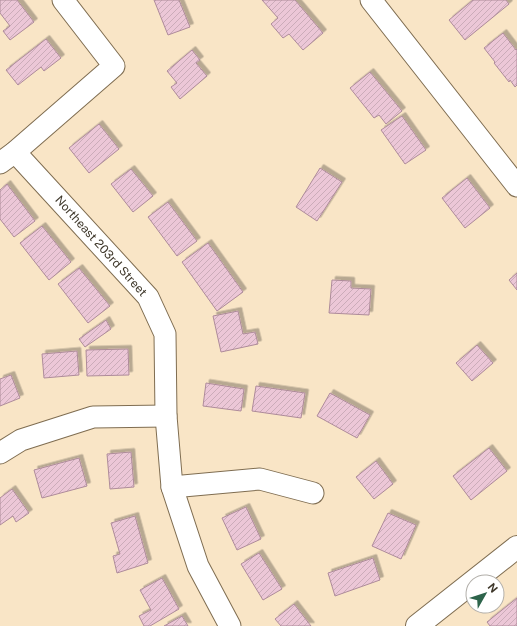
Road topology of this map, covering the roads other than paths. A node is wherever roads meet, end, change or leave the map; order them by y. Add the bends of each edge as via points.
1 (63, 0) edge
2 (371, 0) edge
3 (7, 158) edge
4 (517, 186) edge
5 (166, 416) junction
6 (0, 453) edge
7 (172, 487) junction
8 (313, 493) dead end
9 (517, 547) edge
10 (230, 626) edge
11 (417, 626) edge

1 - 3 street via 114,66
2 - 4 street
3 - 5 street, Northeast 203rd Street via 148,297 165,334
5 - 6 street via 93,417 21,440
5 - 7 street, Northeast 203rd Street
7 - 8 street via 260,480
7 - 10 street, Northeast 203rd Street via 198,566
9 - 11 main road

